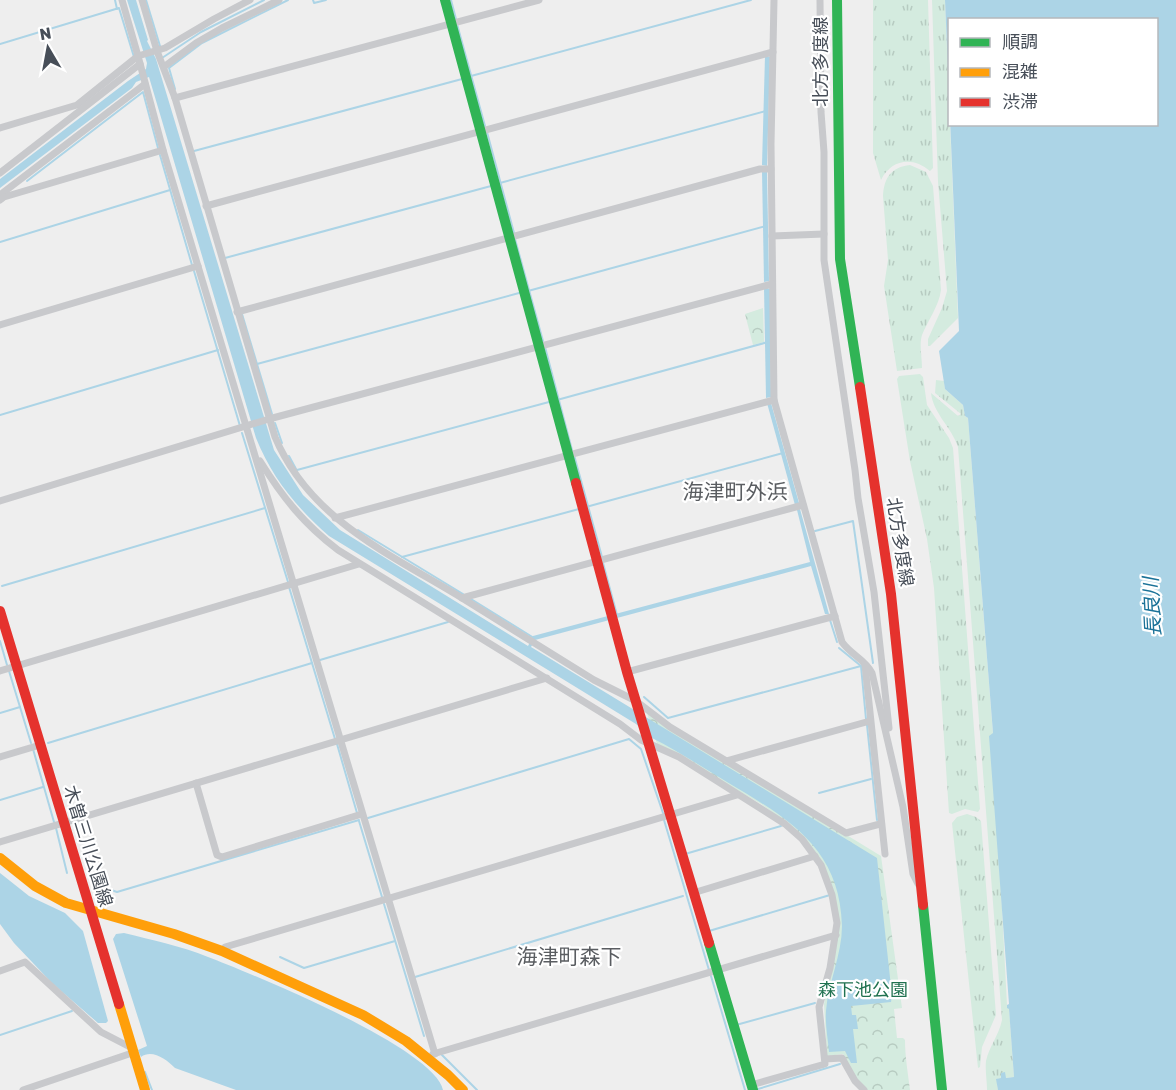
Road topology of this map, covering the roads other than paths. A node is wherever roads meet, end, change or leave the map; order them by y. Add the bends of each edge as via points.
1 (122, 0) edge
2 (142, 0) edge
3 (250, 0) edge
4 (279, 0) edge
5 (445, 0) edge
6 (539, 0) edge
7 (774, 0) edge
8 (820, 0) edge
9 (837, 0) edge
10 (451, 24) junction
11 (157, 52) junction
12 (773, 52) junction
13 (140, 55) junction
14 (141, 65) junction
15 (164, 65) junction
16 (145, 82) junction
17 (175, 98) junction
18 (0, 128) edge
19 (480, 132) junction
20 (163, 150) junction
21 (771, 169) junction
22 (0, 173) edge
23 (0, 195) edge
24 (0, 200) edge
25 (206, 206) junction
26 (824, 234) junction
27 (772, 236) junction
28 (509, 238) junction
29 (198, 266) junction
30 (772, 284) junction
31 (237, 312) junction
32 (0, 325) edge
33 (538, 346) junction
34 (774, 400) junction
35 (268, 420) junction
36 (248, 427) junction
37 (255, 454) junction
38 (568, 454) junction
39 (0, 501) edge
40 (803, 505) junction
41 (335, 518) junction
42 (597, 561) junction
43 (359, 564) junction
44 (293, 584) junction
45 (462, 598) junction
46 (0, 611) edge
47 (835, 616) junction
48 (865, 662) junction
49 (17, 666) junction
50 (0, 671) edge
51 (627, 672) junction
52 (547, 678) junction
53 (636, 703) junction
54 (870, 722) junction
55 (340, 740) junction
56 (648, 742) junction
57 (40, 745) junction
58 (890, 748) junction
59 (0, 757) edge
60 (726, 761) junction
61 (196, 783) junction
62 (736, 795) junction
63 (362, 814) junction
64 (669, 815) junction
65 (63, 822) junction
66 (880, 824) junction
67 (0, 842) edge
68 (885, 854) dead end
69 (815, 856) junction
70 (0, 858) edge
71 (693, 893) junction
72 (924, 897) junction
73 (388, 898) junction
74 (91, 910) junction
75 (836, 936) junction
76 (222, 951) junction
77 (716, 970) junction
78 (0, 971) edge
79 (938, 1044) junction
80 (131, 1050) junction
81 (430, 1054) junction
82 (825, 1059) junction
83 (752, 1087) edge
84 (23, 1090) edge
85 (145, 1090) edge
86 (463, 1090) edge
87 (864, 1090) edge
88 (936, 1090) edge
89 (942, 1090) edge

1 - 13 street
2 - 11 street
3 - 11 street
4 - 15 street via 222,28
5 - 10 street
6 - 10 street
7 - 12 street
8 - 26 street
9 - 72 street, 北方多度線 via 840,259 891,594
10 - 17 street
10 - 19 street
11 - 13 street
11 - 15 street
12 - 19 street
12 - 21 street
13 - 14 street
13 - 18 street via 77,105
14 - 16 street
14 - 22 street
15 - 17 street
16 - 20 street
16 - 23 street
17 - 25 street
19 - 25 street
19 - 28 street
20 - 24 street
20 - 29 street
21 - 27 street
21 - 28 street
25 - 31 street
26 - 27 street
26 - 58 street via 824,260 874,592
27 - 30 street
28 - 31 street
28 - 33 street
29 - 32 street
29 - 36 street
30 - 33 street
30 - 34 street
31 - 35 street
33 - 35 street
33 - 38 street
34 - 38 street
34 - 40 street
35 - 36 street
35 - 41 street via 291,469
36 - 37 street
36 - 39 street
37 - 43 street via 280,493 308,525
37 - 44 street
38 - 41 street
38 - 42 street
40 - 42 street
40 - 47 street
41 - 45 street
42 - 45 street
42 - 51 street
43 - 44 street
43 - 52 street
44 - 49 street
44 - 55 street
45 - 53 street
46 - 49 street, 木曽三川公園線
47 - 48 street via 842,642
47 - 51 street
48 - 54 street
48 - 58 street via 872,674
49 - 50 street
49 - 57 street, 木曽三川公園線
51 - 53 street
52 - 55 street
52 - 56 street
53 - 56 street
53 - 60 street
54 - 60 street
54 - 66 street
55 - 61 street
55 - 63 street
56 - 62 street via 679,757
56 - 64 street
57 - 59 street
57 - 65 street, 木曽三川公園線
58 - 72 street via 913,874
60 - 66 street via 846,833
61 - 63 street via 218,855 222,857
61 - 65 street
62 - 64 street
62 - 69 street via 785,824
63 - 73 street
64 - 71 street
64 - 73 street
65 - 67 street
65 - 74 street, 木曽三川公園線
66 - 68 street
69 - 71 street
69 - 75 street via 829,882
70 - 74 street via 35,886 66,903
71 - 77 street
72 - 79 street, 北方多度線
73 - 76 street
73 - 81 street
74 - 76 street
74 - 80 street, 木曽三川公園線
75 - 77 street
75 - 82 street via 819,1007
76 - 81 street via 363,1015
77 - 81 street
77 - 83 street
78 - 80 street via 25,962 101,1032
79 - 88 street
79 - 89 street, 北方多度線
80 - 84 street
80 - 85 street, 木曽三川公園線
81 - 86 street
82 - 83 street via 825,1064
82 - 87 street via 842,1058

